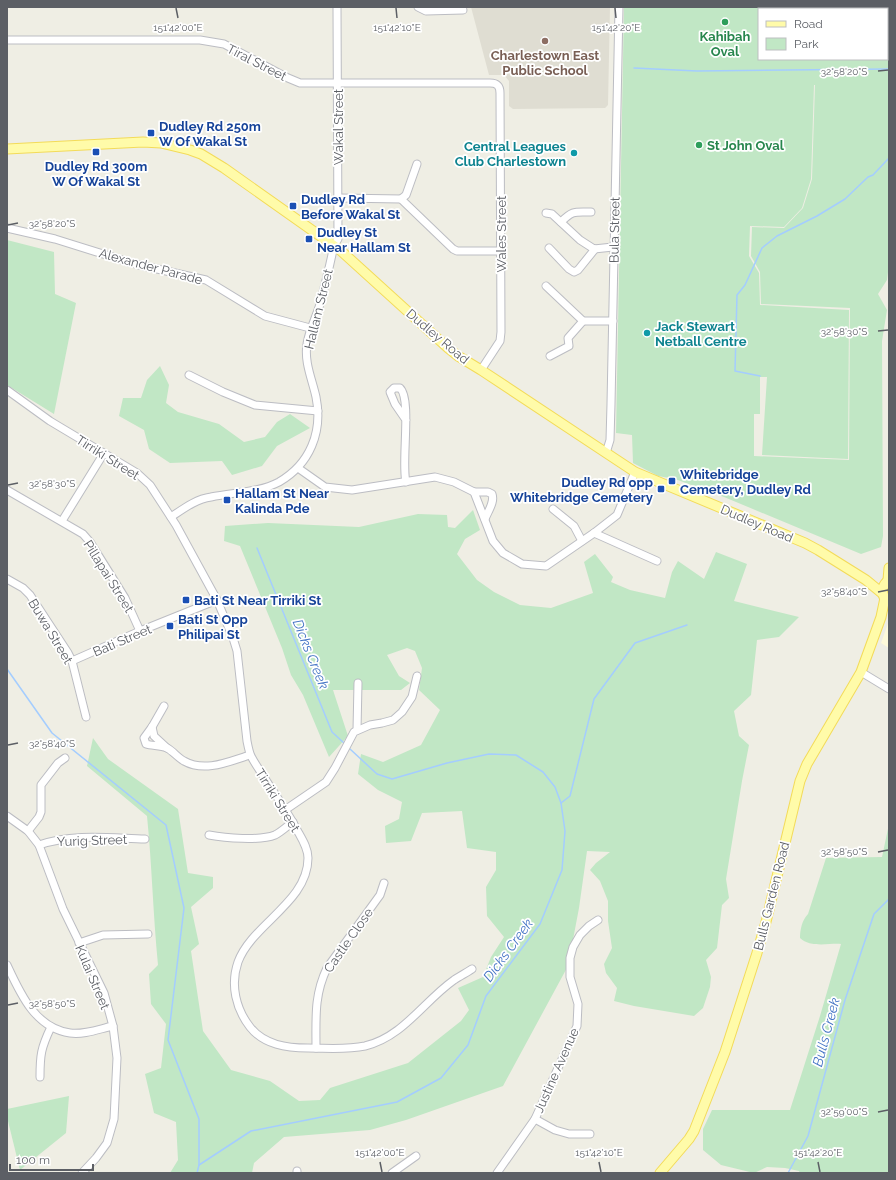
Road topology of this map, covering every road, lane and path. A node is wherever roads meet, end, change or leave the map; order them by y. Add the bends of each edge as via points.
1 (337, 7) edge
2 (418, 7) edge
3 (619, 7) edge
4 (463, 10) dead end
5 (7, 40) edge
6 (338, 84) junction
7 (500, 93) joint
8 (7, 149) edge
9 (417, 164) dead end
10 (339, 198) junction
11 (401, 199) junction
12 (591, 212) dead end
13 (546, 213) dead end
14 (561, 222) junction
15 (7, 228) edge
16 (334, 245) junction
17 (613, 247) junction
18 (549, 248) dead end
19 (595, 249) junction
20 (501, 252) junction
21 (546, 286) dead end
22 (613, 321) junction
23 (583, 322) junction
24 (310, 328) junction
25 (550, 356) dead end
26 (481, 370) junction
27 (189, 375) dead end
28 (7, 390) edge
29 (318, 411) junction
30 (406, 420) dead end
31 (104, 453) junction
32 (606, 453) junction
33 (298, 468) junction
34 (635, 472) junction
35 (406, 482) junction
36 (7, 490) edge
37 (474, 492) junction
38 (552, 509) dead end
39 (171, 517) junction
40 (485, 519) junction
41 (62, 522) junction
42 (594, 533) junction
43 (582, 542) junction
44 (657, 561) dead end
45 (889, 568) edge
46 (7, 579) edge
47 (866, 580) junction
48 (888, 580) edge
49 (886, 598) edge
50 (217, 600) junction
51 (889, 608) edge
52 (881, 617) junction
53 (140, 631) junction
54 (72, 661) junction
55 (861, 672) junction
56 (417, 676) dead end
57 (358, 683) dead end
58 (889, 689) edge
59 (164, 706) dead end
60 (86, 717) dead end
61 (152, 727) junction
62 (357, 730) junction
63 (167, 748) junction
64 (250, 755) junction
65 (65, 758) dead end
66 (285, 810) junction
67 (7, 816) edge
68 (293, 822) junction
69 (28, 831) junction
70 (209, 835) dead end
71 (145, 839) dead end
72 (39, 845) junction
73 (384, 882) dead end
74 (598, 920) dead end
75 (148, 934) dead end
76 (79, 943) junction
77 (7, 965) edge
78 (472, 969) dead end
79 (9, 974) edge
80 (113, 1026) junction
81 (51, 1027) junction
82 (316, 1048) junction
83 (40, 1077) dead end
84 (535, 1119) junction
85 (590, 1134) dead end
86 (416, 1156) dead end
87 (82, 1173) edge
88 (392, 1173) edge
89 (497, 1173) edge
90 (660, 1173) edge

1 - 6 street, Wakal Street
2 - 4 street via 426,11
3 - 17 street, Bula Street
5 - 6 street, Tiral Street via 200,40 224,44 300,83
6 - 7 street, Tiral Street via 490,83 498,85
6 - 10 street, Wakal Street
7 - 20 street, Wales Street
8 - 16 main road, Dudley Road via 143,142 179,146 201,154 224,168
9 - 11 street via 406,195
10 - 11 street
10 - 16 street, Wakal Street via 338,239
11 - 20 street via 457,251
12 - 14 street via 574,212
13 - 14 street via 552,214
14 - 19 street via 580,240
15 - 24 street, Alexander Parade via 54,238 128,262 206,280 265,316
16 - 24 street, Hallam Street via 320,304
16 - 26 main road, Dudley Road via 448,348
17 - 19 street
17 - 22 street, Bula Street
18 - 19 street via 574,272
20 - 26 street, Wales Street via 500,341
21 - 23 street
22 - 23 street
22 - 32 street, Bula Street via 610,440
23 - 25 street via 568,338 568,346
24 - 29 street, Hallam Street via 306,356
26 - 32 main road, Dudley Road
27 - 29 street via 255,405
28 - 31 street, Tirriki Street via 40,414
29 - 33 street, Hallam Street via 315,439
30 - 35 street
31 - 39 street, Tirriki Street via 144,479
31 - 41 street
32 - 34 main road, Dudley Road
33 - 35 street via 325,487 352,490
33 - 39 street, Hallam Street via 266,488 210,497 187,506
34 - 42 street via 617,515
34 - 47 main road, Dudley Road via 818,550
35 - 37 street via 435,477 454,482
36 - 41 street, Pillapai Street
37 - 40 street
37 - 40 street via 488,492 494,498
38 - 43 street via 574,526
39 - 50 street, Tirriki Street
40 - 43 street via 492,541 503,553 522,564 546,566
41 - 53 street, Pillapai Street via 83,534 90,542 125,598
42 - 43 street
42 - 44 street
45 - 48 main road, Bulls Garden Road
46 - 54 street, Buwa Street via 30,595
47 - 48 main road, Dudley Road
47 - 49 main road, Dudley Road
48 - 49 main road, Bulls Garden Road via 883,586
49 - 52 main road, Bulls Garden Road
50 - 53 street, Bati Street
50 - 64 street, Tirriki Street via 234,638
51 - 52 main road, Bulls Garden Road
52 - 55 main road, Bulls Garden Road
53 - 54 street, Bati Street
54 - 60 street, Buwa Street
55 - 58 street
55 - 90 main road, Bulls Garden Road via 807,764 800,781 757,953 710,1092 689,1139
56 - 62 street via 412,697 402,712 393,720
57 - 62 street
59 - 61 street
61 - 63 street via 154,736
61 - 63 street via 144,738 146,744
62 - 66 street via 326,782
63 - 64 street via 184,761 203,766 221,764
64 - 66 street, Tirriki Street
65 - 69 street via 41,785 41,812
66 - 68 street, Tirriki Street
67 - 69 street, Kulai Street
68 - 70 street via 277,834 268,837
68 - 82 street, Tirriki Street via 306,846 306,873 290,899 244,952 238,962 234,985 239,1010 252,1030 276,1045
69 - 72 street, Kulai Street
71 - 72 street, Yurig Street via 69,838
72 - 76 street, Kulai Street
73 - 82 street, Castle Close via 380,895 327,968 322,979 316,1005
74 - 84 street, Justine Avenue via 580,935 573,947 570,977 578,1004 577,1026
75 - 76 street via 103,935
76 - 80 street, Kulai Street via 104,993
77 - 79 street
78 - 82 street, Tirriki Street via 454,980 402,1027 379,1042 354,1048
79 - 81 street via 33,1013
80 - 81 street via 70,1033
80 - 87 street, Kulai Street via 117,1058 114,1119 107,1143
81 - 83 street via 42,1046
84 - 85 street via 569,1134
84 - 89 street, Justine Avenue
86 - 88 street

